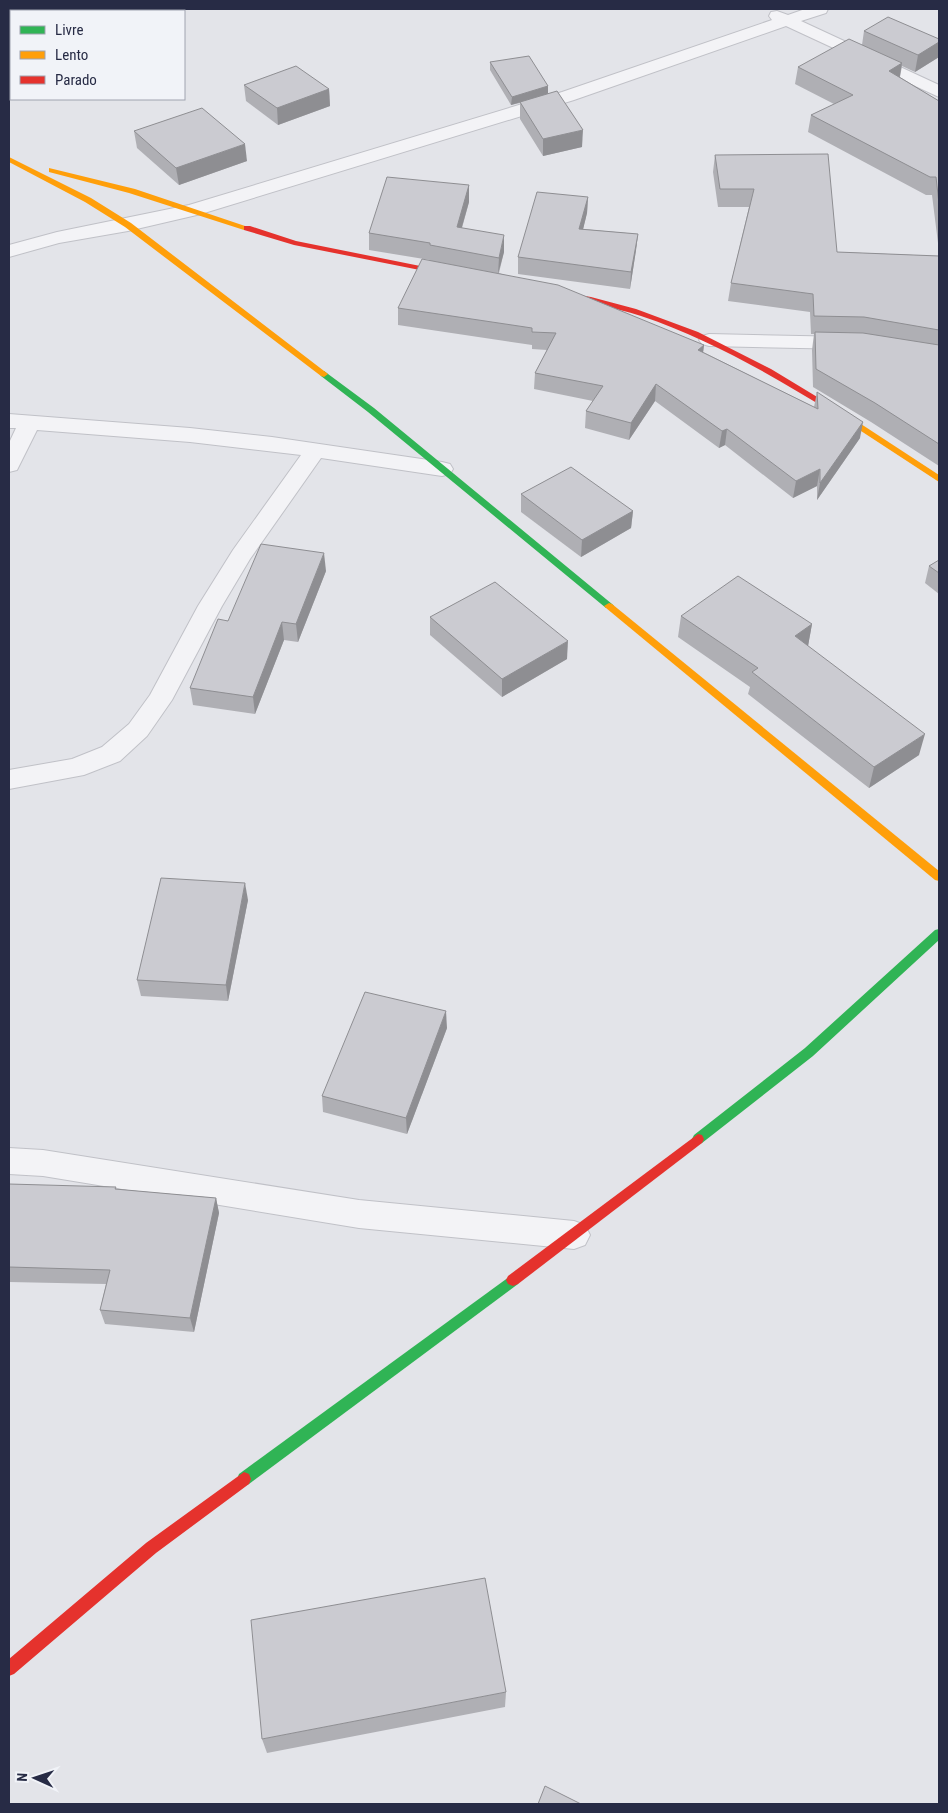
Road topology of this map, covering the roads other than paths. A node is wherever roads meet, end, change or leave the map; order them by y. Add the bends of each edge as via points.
1 (761, 9) edge
2 (820, 9) edge
3 (784, 19) junction
4 (939, 92) edge
5 (11, 161) edge
6 (194, 210) junction
7 (128, 225) junction
8 (9, 251) edge
9 (463, 276) edge
10 (544, 290) edge
11 (709, 340) junction
12 (870, 344) edge
13 (19, 421) edge
14 (315, 451) junction
15 (9, 465) edge
16 (442, 469) junction
17 (939, 479) edge
18 (9, 778) edge
19 (939, 877) edge
20 (939, 933) edge
21 (9, 1161) edge
22 (574, 1235) junction
23 (9, 1669) edge

1 - 3 street
2 - 3 street
3 - 4 street
3 - 6 street via 568,96
5 - 6 street via 76,175
5 - 7 street via 88,200
6 - 7 street
6 - 9 street via 294,243
7 - 8 street
7 - 16 street via 371,410
10 - 11 street via 611,304
11 - 12 street
11 - 17 street via 770,372
13 - 14 street via 190,435
13 - 15 street
14 - 16 street
14 - 18 street via 241,555 160,700 138,730 112,754 76,768
16 - 19 street
20 - 22 street via 809,1052
21 - 22 street via 43,1163 359,1214
22 - 23 street via 151,1548

